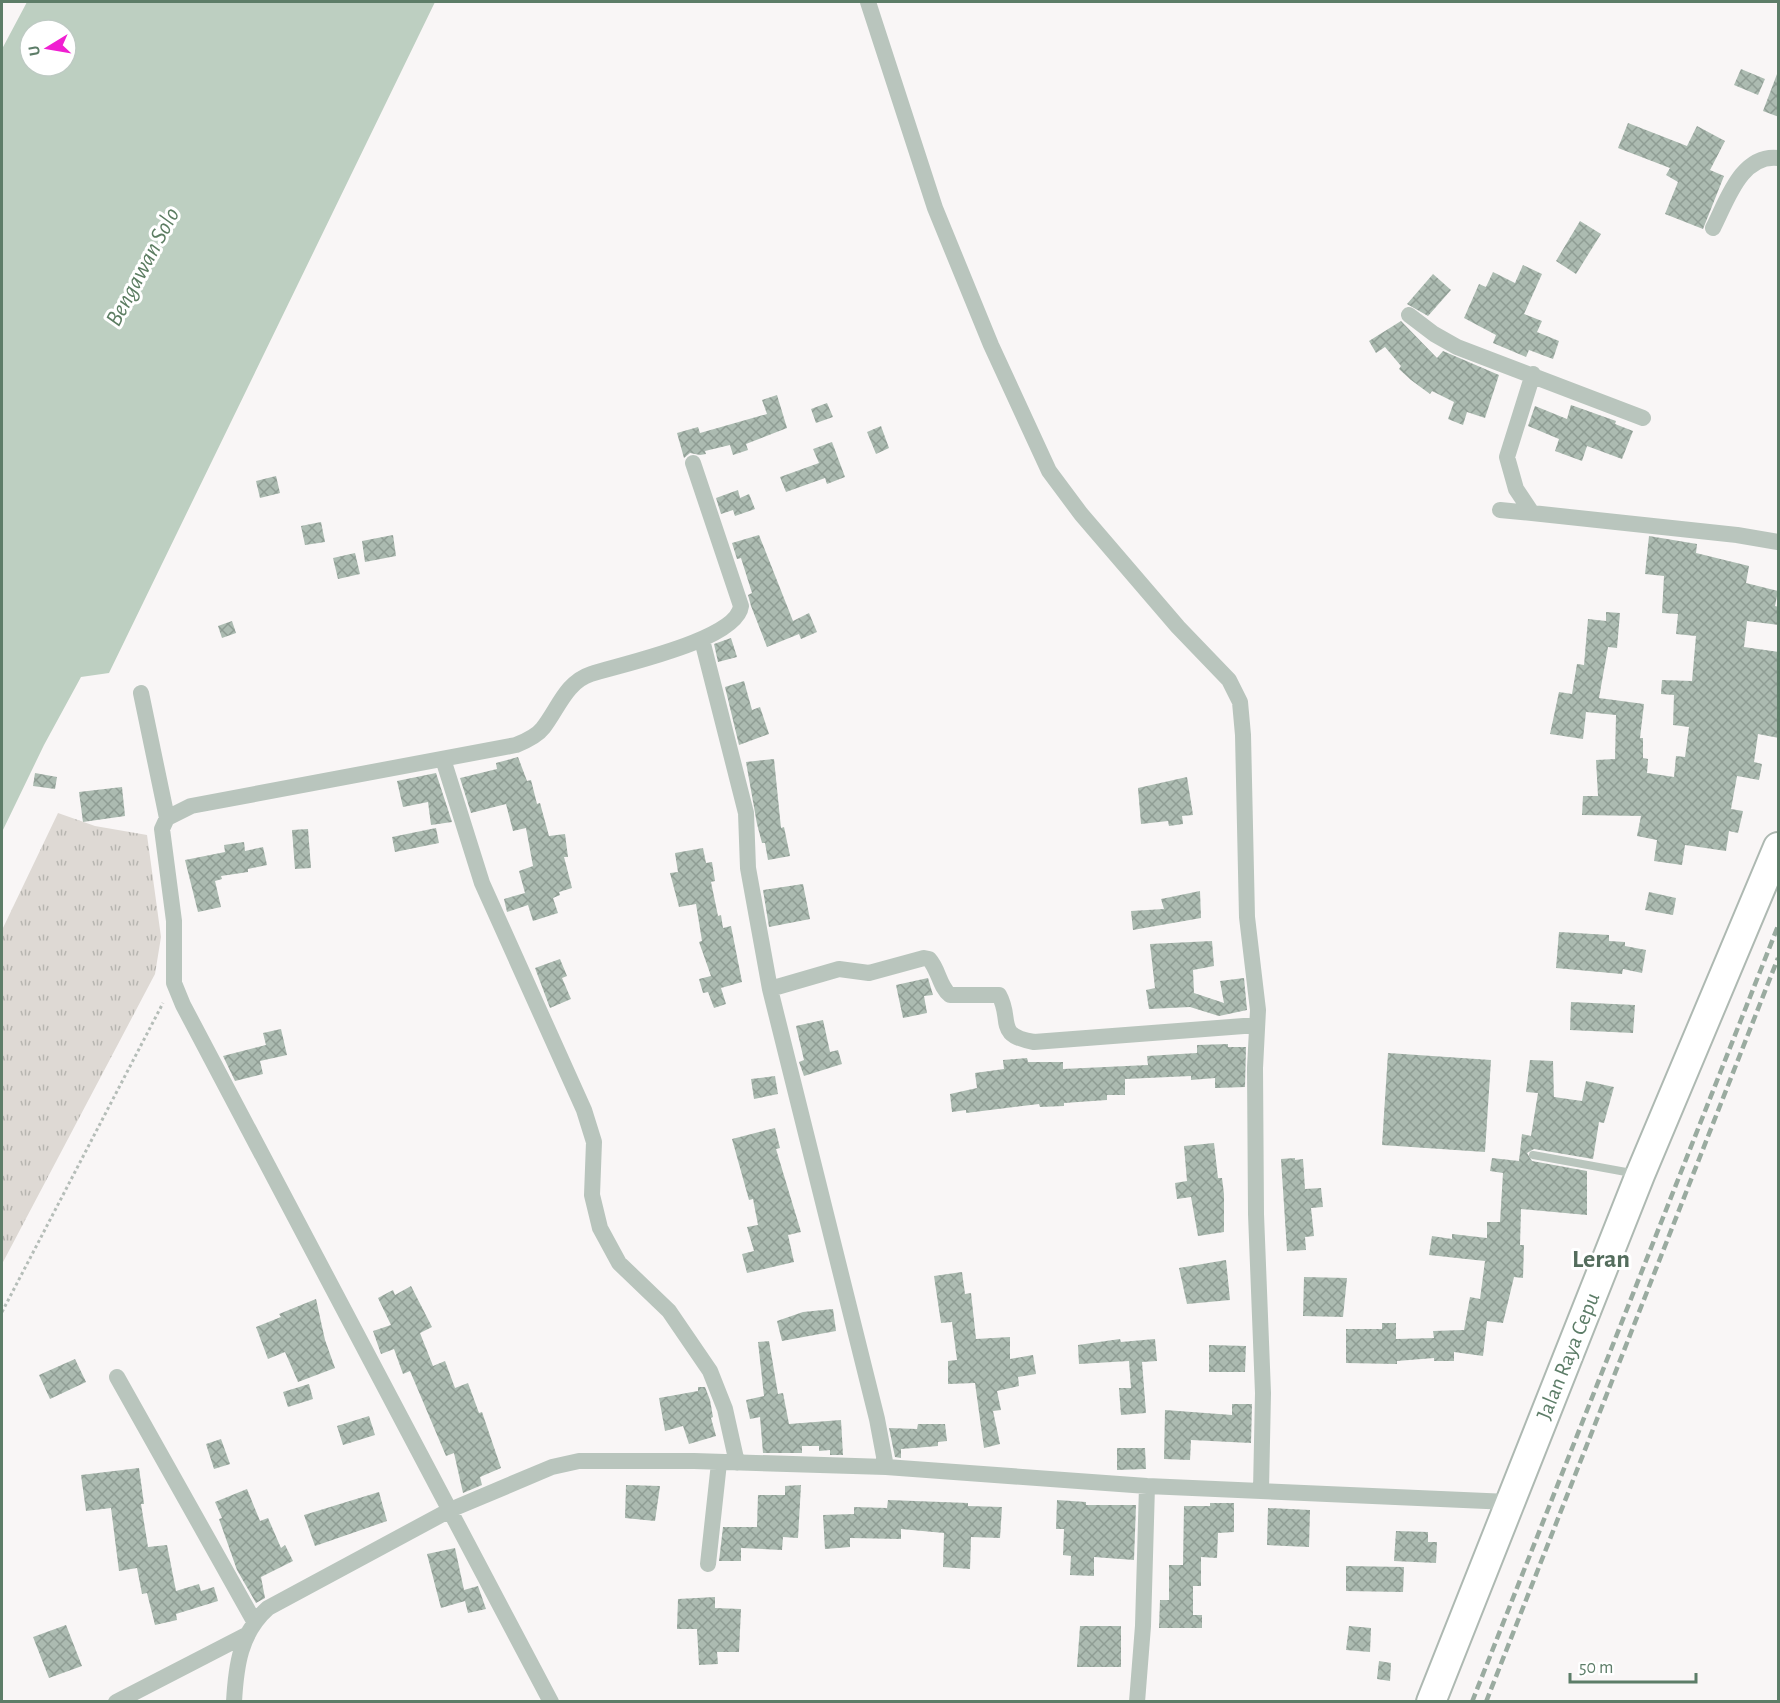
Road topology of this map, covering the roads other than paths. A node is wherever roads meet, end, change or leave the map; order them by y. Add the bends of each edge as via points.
1 (868, 2) edge
2 (1779, 158) edge
3 (1713, 228) dead end
4 (1409, 315) dead end
5 (1533, 374) junction
6 (1643, 418) dead end
7 (693, 463) dead end
8 (1500, 510) dead end
9 (1532, 513) junction
10 (1779, 542) edge
11 (702, 640) junction
12 (141, 693) dead end
13 (443, 759) junction
14 (167, 818) junction
15 (1779, 847) edge
16 (770, 989) junction
17 (1257, 1025) junction
18 (1533, 1155) dead end
19 (1640, 1174) junction
20 (117, 1377) dead end
21 (719, 1462) junction
22 (737, 1463) junction
23 (886, 1467) junction
24 (1147, 1486) junction
25 (1261, 1490) junction
26 (1509, 1502) junction
27 (450, 1510) junction
28 (708, 1564) dead end
29 (250, 1628) junction
30 (116, 1701) edge
31 (234, 1701) edge
32 (551, 1701) edge
33 (1137, 1701) edge
34 (1431, 1701) edge

1 - 17 street via 938,217 1049,471 1080,514 1229,680 1240,702 1247,918
2 - 3 street via 1753,162 1741,176
4 - 5 street via 1457,348
5 - 6 street
5 - 9 street via 1507,457 1516,489
7 - 11 street via 741,606 735,621
8 - 9 street
9 - 10 street
11 - 13 street via 587,675 570,688 543,729 516,745
11 - 16 street via 746,813 750,879
12 - 14 street
13 - 14 street via 191,807
13 - 22 street via 482,883 584,1110 594,1142 592,1194 600,1228 619,1263 669,1311 710,1371 725,1409
14 - 27 street via 162,828 174,921 174,983
15 - 19 highway, Jalan Raya Cepu
16 - 17 street via 839,969 869,973 924,958 932,962 950,995 999,995 1007,1030 1016,1039 1034,1042
16 - 23 street
17 - 25 street
18 - 19 lane
19 - 26 highway, Jalan Raya Cepu
20 - 29 street
21 - 22 street
21 - 27 street via 579,1461 552,1467
21 - 28 street
22 - 23 street
23 - 24 street
24 - 25 street
24 - 33 street
25 - 26 street
26 - 34 highway, Jalan Raya Cepu
27 - 29 street via 268,1608
27 - 32 street
29 - 30 street
29 - 31 street via 237,1663

